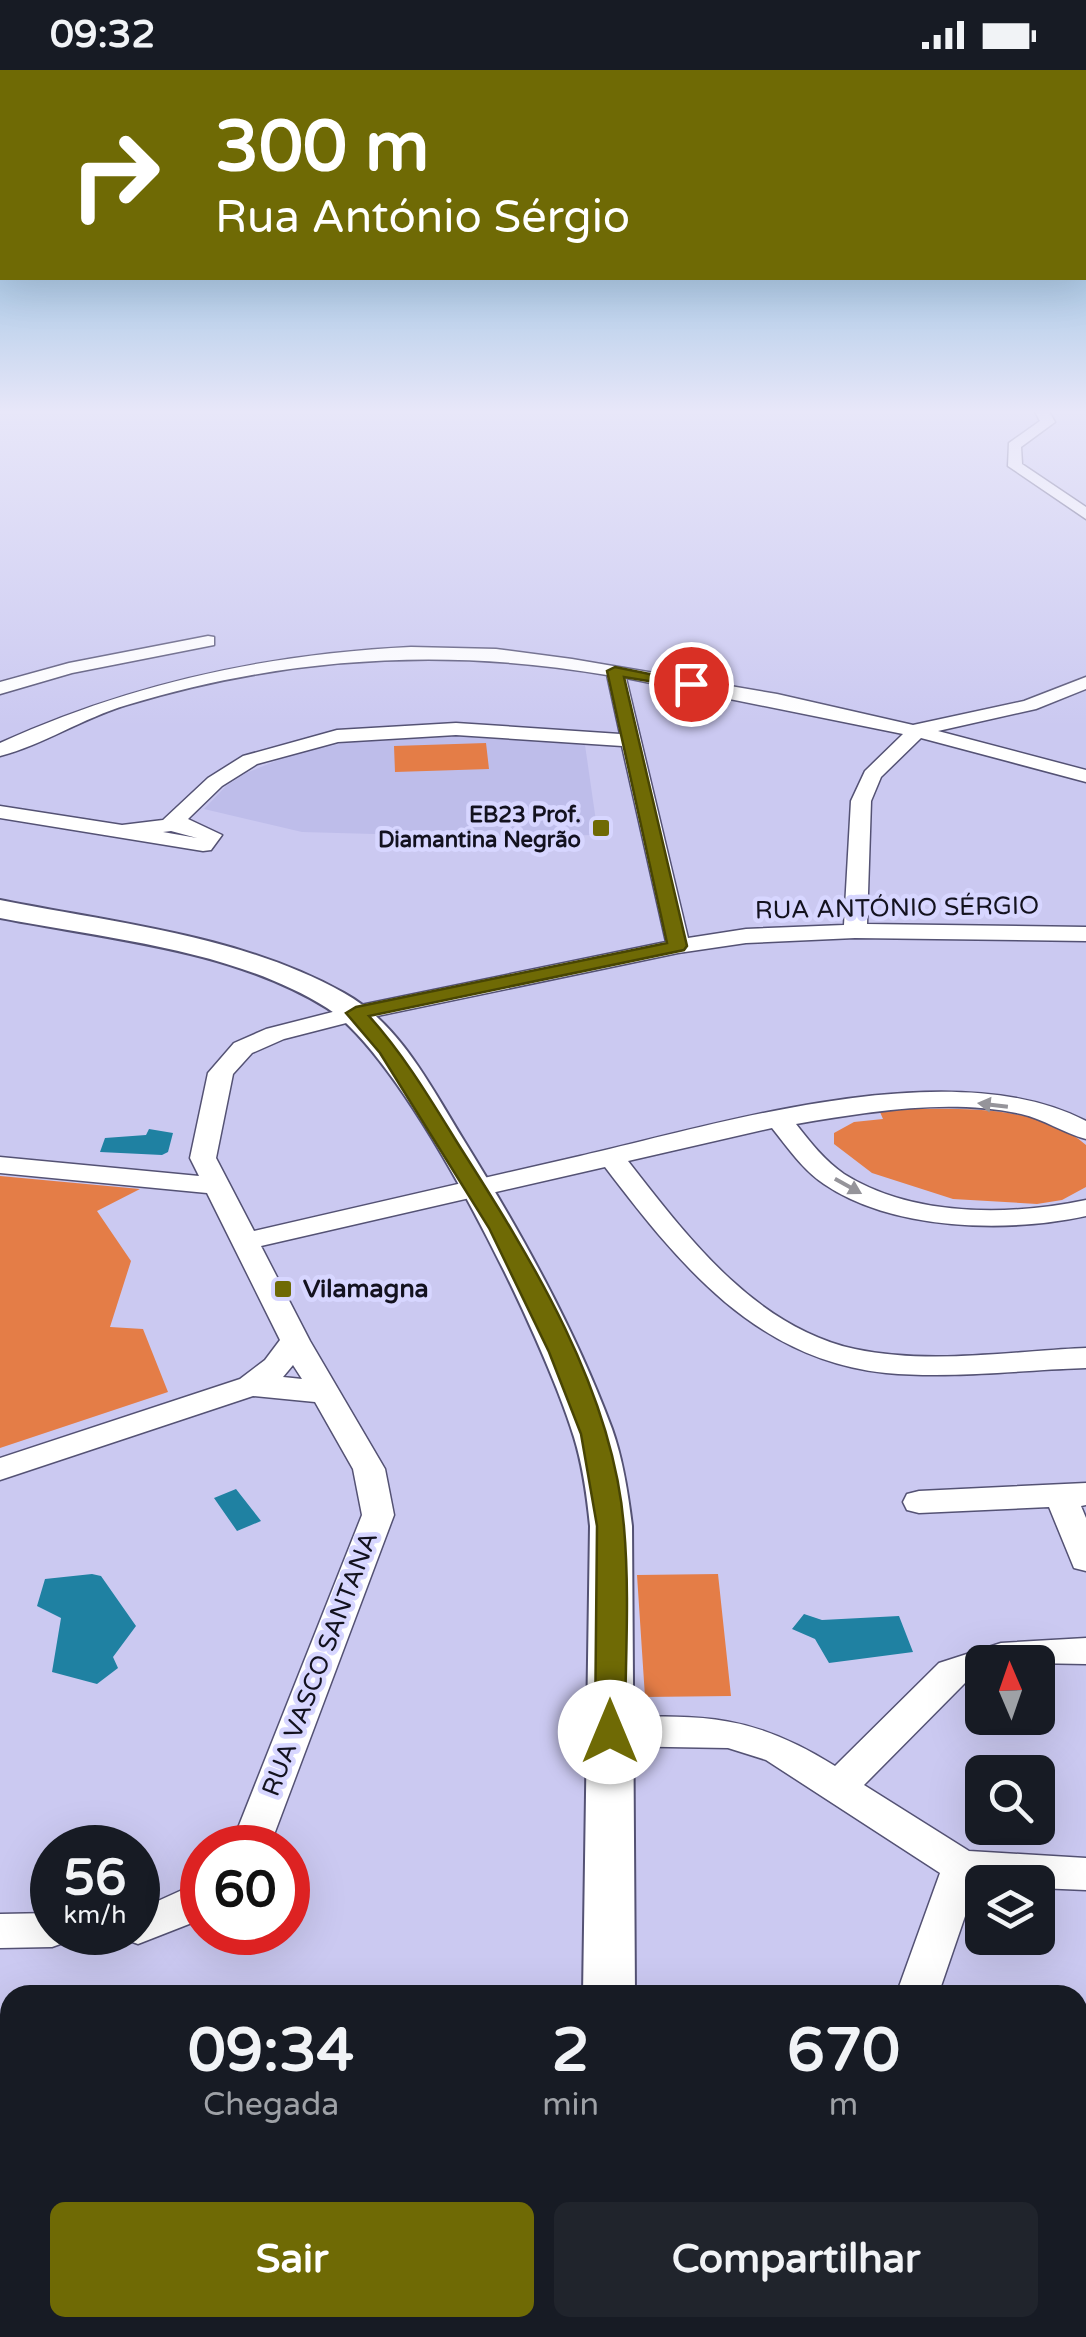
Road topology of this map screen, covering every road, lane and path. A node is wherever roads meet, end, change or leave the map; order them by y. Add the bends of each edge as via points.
1 (208, 642) dead end
2 (615, 671) junction
3 (1086, 683) edge
4 (0, 688) edge
5 (920, 728) junction
6 (633, 740) junction
7 (0, 750) edge
8 (1086, 776) edge
9 (0, 812) edge
10 (178, 820) junction
11 (120, 832) junction
12 (0, 909) edge
13 (855, 931) junction
14 (1086, 934) edge
15 (678, 946) junction
16 (356, 1013) junction
17 (778, 1119) junction
18 (1086, 1131) edge
19 (611, 1157) junction
20 (0, 1164) edge
21 (214, 1186) junction
22 (476, 1187) junction
23 (1086, 1208) edge
24 (242, 1242) junction
25 (295, 1340) junction
26 (1086, 1358) edge
27 (251, 1386) junction
28 (324, 1394) junction
29 (0, 1470) edge
30 (1073, 1495) edge
31 (919, 1502) dead end
32 (1086, 1560) edge
33 (1086, 1651) edge
34 (610, 1732) junction
35 (839, 1786) junction
36 (258, 1825) edge
37 (962, 1867) junction
38 (1086, 1874) edge
39 (30, 1930) edge
40 (0, 1931) edge
41 (609, 1985) edge
42 (920, 1985) edge

1 - 4 street
2 - 5 street
2 - 6 street
2 - 7 street via 469,652 332,656 178,686
3 - 5 street via 1029,705
5 - 8 street
5 - 13 street via 872,776 862,801
6 - 10 street via 456,728 337,736 250,760 215,782
6 - 15 street
9 - 11 street
10 - 11 street via 158,830
10 - 11 street via 183,830 212,835 203,845
12 - 16 main road via 228,958
13 - 14 street, RUA ANTÓNIO SÉRGIO
13 - 15 street, RUA ANTÓNIO SÉRGIO
15 - 16 street, RUA ANTÓNIO SÉRGIO
16 - 21 street, RUA VASCO SANTANA via 243,1048 221,1073 203,1158
16 - 22 main road via 388,1050
18 -> 17 street via 1033,1110 956,1102 868,1104
17 - 19 street
17 -> 23 street via 834,1179 897,1206 1010,1216
19 - 22 street
19 - 26 street via 741,1305 802,1343 905,1364
20 - 21 street
21 - 24 street, RUA VASCO SANTANA
22 - 24 street
22 - 34 main road via 562,1352 602,1465 611,1526
24 - 25 street, RUA VASCO SANTANA
25 - 27 street
25 - 28 street, RUA VASCO SANTANA
27 - 28 street
27 - 29 street
28 - 36 street, RUA VASCO SANTANA via 369,1469 378,1515
30 - 31 street
30 - 32 street
33 - 35 street via 971,1662
34 - 35 street via 728,1734 778,1749
34 - 41 main road
35 - 37 street
37 - 38 street
37 - 42 street
39 - 40 street

